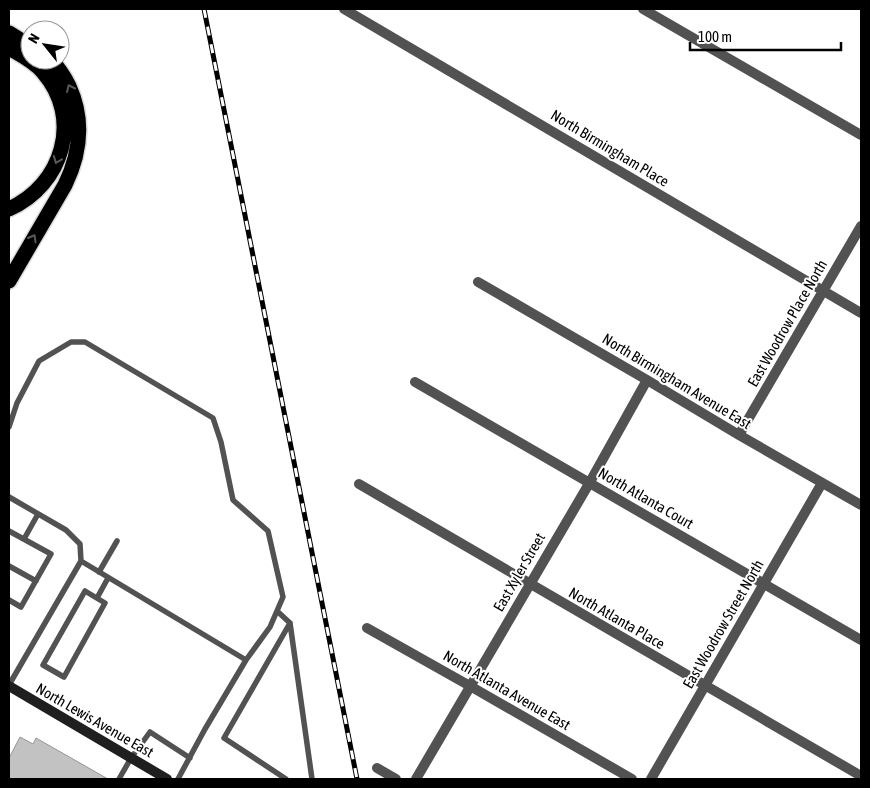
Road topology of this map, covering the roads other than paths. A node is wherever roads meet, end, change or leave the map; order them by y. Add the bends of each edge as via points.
1 (344, 9) edge
2 (643, 9) edge
3 (9, 33) edge
4 (20, 40) edge
5 (9, 48) edge
6 (60, 70) edge
7 (861, 135) edge
8 (9, 208) edge
9 (861, 226) edge
10 (9, 281) edge
11 (478, 282) dead end
12 (823, 291) junction
13 (861, 313) edge
14 (647, 380) junction
15 (415, 382) dead end
16 (9, 427) edge
17 (739, 435) junction
18 (590, 482) junction
19 (822, 483) junction
20 (359, 484) dead end
21 (9, 497) edge
22 (861, 505) edge
23 (38, 514) junction
24 (9, 531) edge
25 (24, 539) junction
26 (117, 541) dead end
27 (81, 562) junction
28 (9, 566) edge
29 (99, 572) junction
30 (108, 578) junction
31 (36, 582) junction
32 (763, 584) junction
33 (530, 585) junction
34 (97, 598) junction
35 (9, 600) edge
36 (277, 611) junction
37 (290, 623) junction
38 (367, 628) dead end
39 (861, 640) edge
40 (246, 660) junction
41 (9, 686) edge
42 (470, 686) junction
43 (705, 686) junction
44 (131, 758) junction
45 (190, 758) junction
46 (377, 768) dead end
47 (861, 776) edge
48 (118, 779) edge
49 (167, 779) edge
50 (178, 779) edge
51 (286, 779) edge
52 (312, 779) edge
53 (396, 779) edge
54 (416, 779) edge
55 (632, 779) edge
56 (651, 779) edge

1 - 12 street, North Birmingham Place
2 - 7 street
3 - 4 highway
5 -> 8 highway via 36,65 50,81 64,118 60,155 48,179 31,196
10 -> 6 highway via 65,184 78,149 76,104
9 - 12 street, East Woodrow Place North
11 - 14 street, North Birmingham Avenue East
12 - 13 street, North Birmingham Place
12 - 17 street, East Woodrow Place North
14 - 17 street, North Birmingham Avenue East
14 - 18 street, East Xyler Street
15 - 18 street, North Atlanta Court
16 - 36 lane via 38,362 71,342 85,342 213,418 233,500 268,531 283,597
17 - 19 street, North Birmingham Avenue East
18 - 32 street, North Atlanta Court
18 - 33 street, East Xyler Street
19 - 22 street, North Birmingham Avenue East
19 - 32 street, East Woodrow Street North
20 - 33 street, North Atlanta Place
21 - 23 lane
23 - 25 lane
23 - 27 lane via 66,530 80,544
24 - 25 lane
25 - 31 lane via 51,554
26 - 29 lane
27 - 29 lane
27 - 41 lane
28 - 31 lane
29 - 30 lane
30 - 34 lane
30 - 40 lane
31 - 35 lane via 21,607
32 - 39 street, North Atlanta Court
32 - 43 street, East Woodrow Street North
33 - 42 street, East Xyler Street
33 - 43 street, North Atlanta Place
34 - 34 lane via 85,591 43,665 64,677 105,603
36 - 37 lane
36 - 40 lane via 270,627
37 - 51 lane via 224,738
37 - 52 lane
38 - 42 street, North Atlanta Avenue East
40 - 45 lane
41 - 44 main road, North Lewis Avenue East
42 - 54 street, East Xyler Street
42 - 55 street, North Atlanta Avenue East
43 - 47 street, North Atlanta Place
43 - 56 street, East Woodrow Street North
44 - 45 lane via 150,732
44 - 48 lane
44 - 49 main road, North Lewis Avenue East
45 - 50 lane
46 - 53 street

